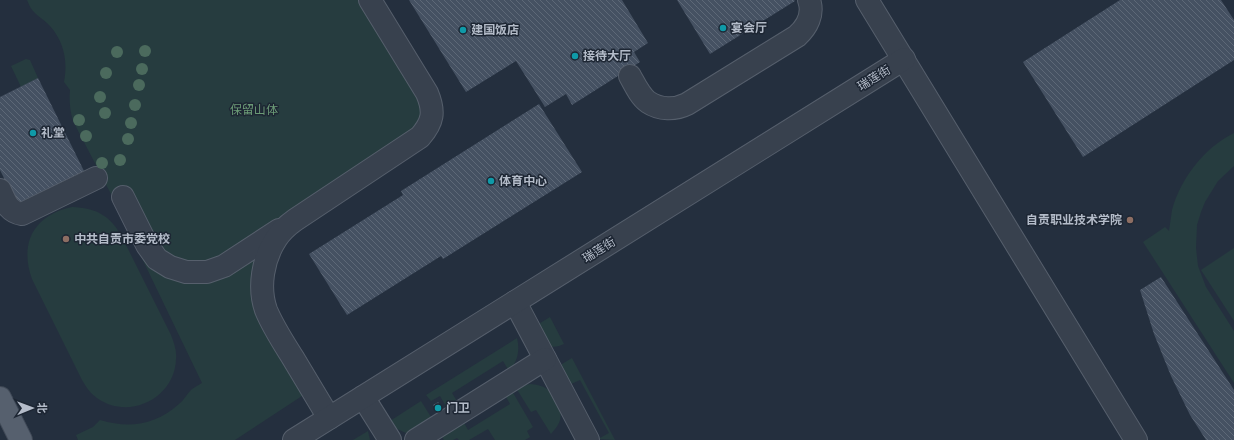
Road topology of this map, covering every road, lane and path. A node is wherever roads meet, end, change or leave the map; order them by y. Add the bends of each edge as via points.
1 (370, 0) edge
2 (809, 0) edge
3 (867, 0) edge
4 (904, 59) junction
5 (630, 76) dead end
6 (96, 178) dead end
7 (0, 190) edge
8 (124, 197) dead end
9 (295, 220) junction
10 (224, 266) junction
11 (515, 302) junction
12 (266, 308) junction
13 (545, 359) junction
14 (363, 397) junction
15 (0, 398) edge
16 (329, 418) junction
17 (21, 440) edge
18 (294, 440) edge
19 (390, 440) edge
20 (416, 440) edge
21 (588, 440) edge
22 (1136, 440) edge

1 - 9 street via 427,93 431,102 432,118 420,137
2 - 5 street via 808,22 797,36 678,108 668,109 648,102 640,94
3 - 4 street
4 - 11 street, 瑞莲街
4 - 22 street
6 - 7 street via 22,214 12,211
8 - 10 street via 147,245 157,258 170,267 186,272 207,272
9 - 10 street
9 - 12 street via 280,233 269,251 262,277 262,293
10 - 12 street via 237,265 245,270
11 - 13 street
11 - 14 street, 瑞莲街
12 - 16 street via 274,327
13 - 20 street
13 - 21 street
14 - 16 street, 瑞莲街
14 - 19 street
15 - 17 main road
16 - 18 street, 瑞莲街

